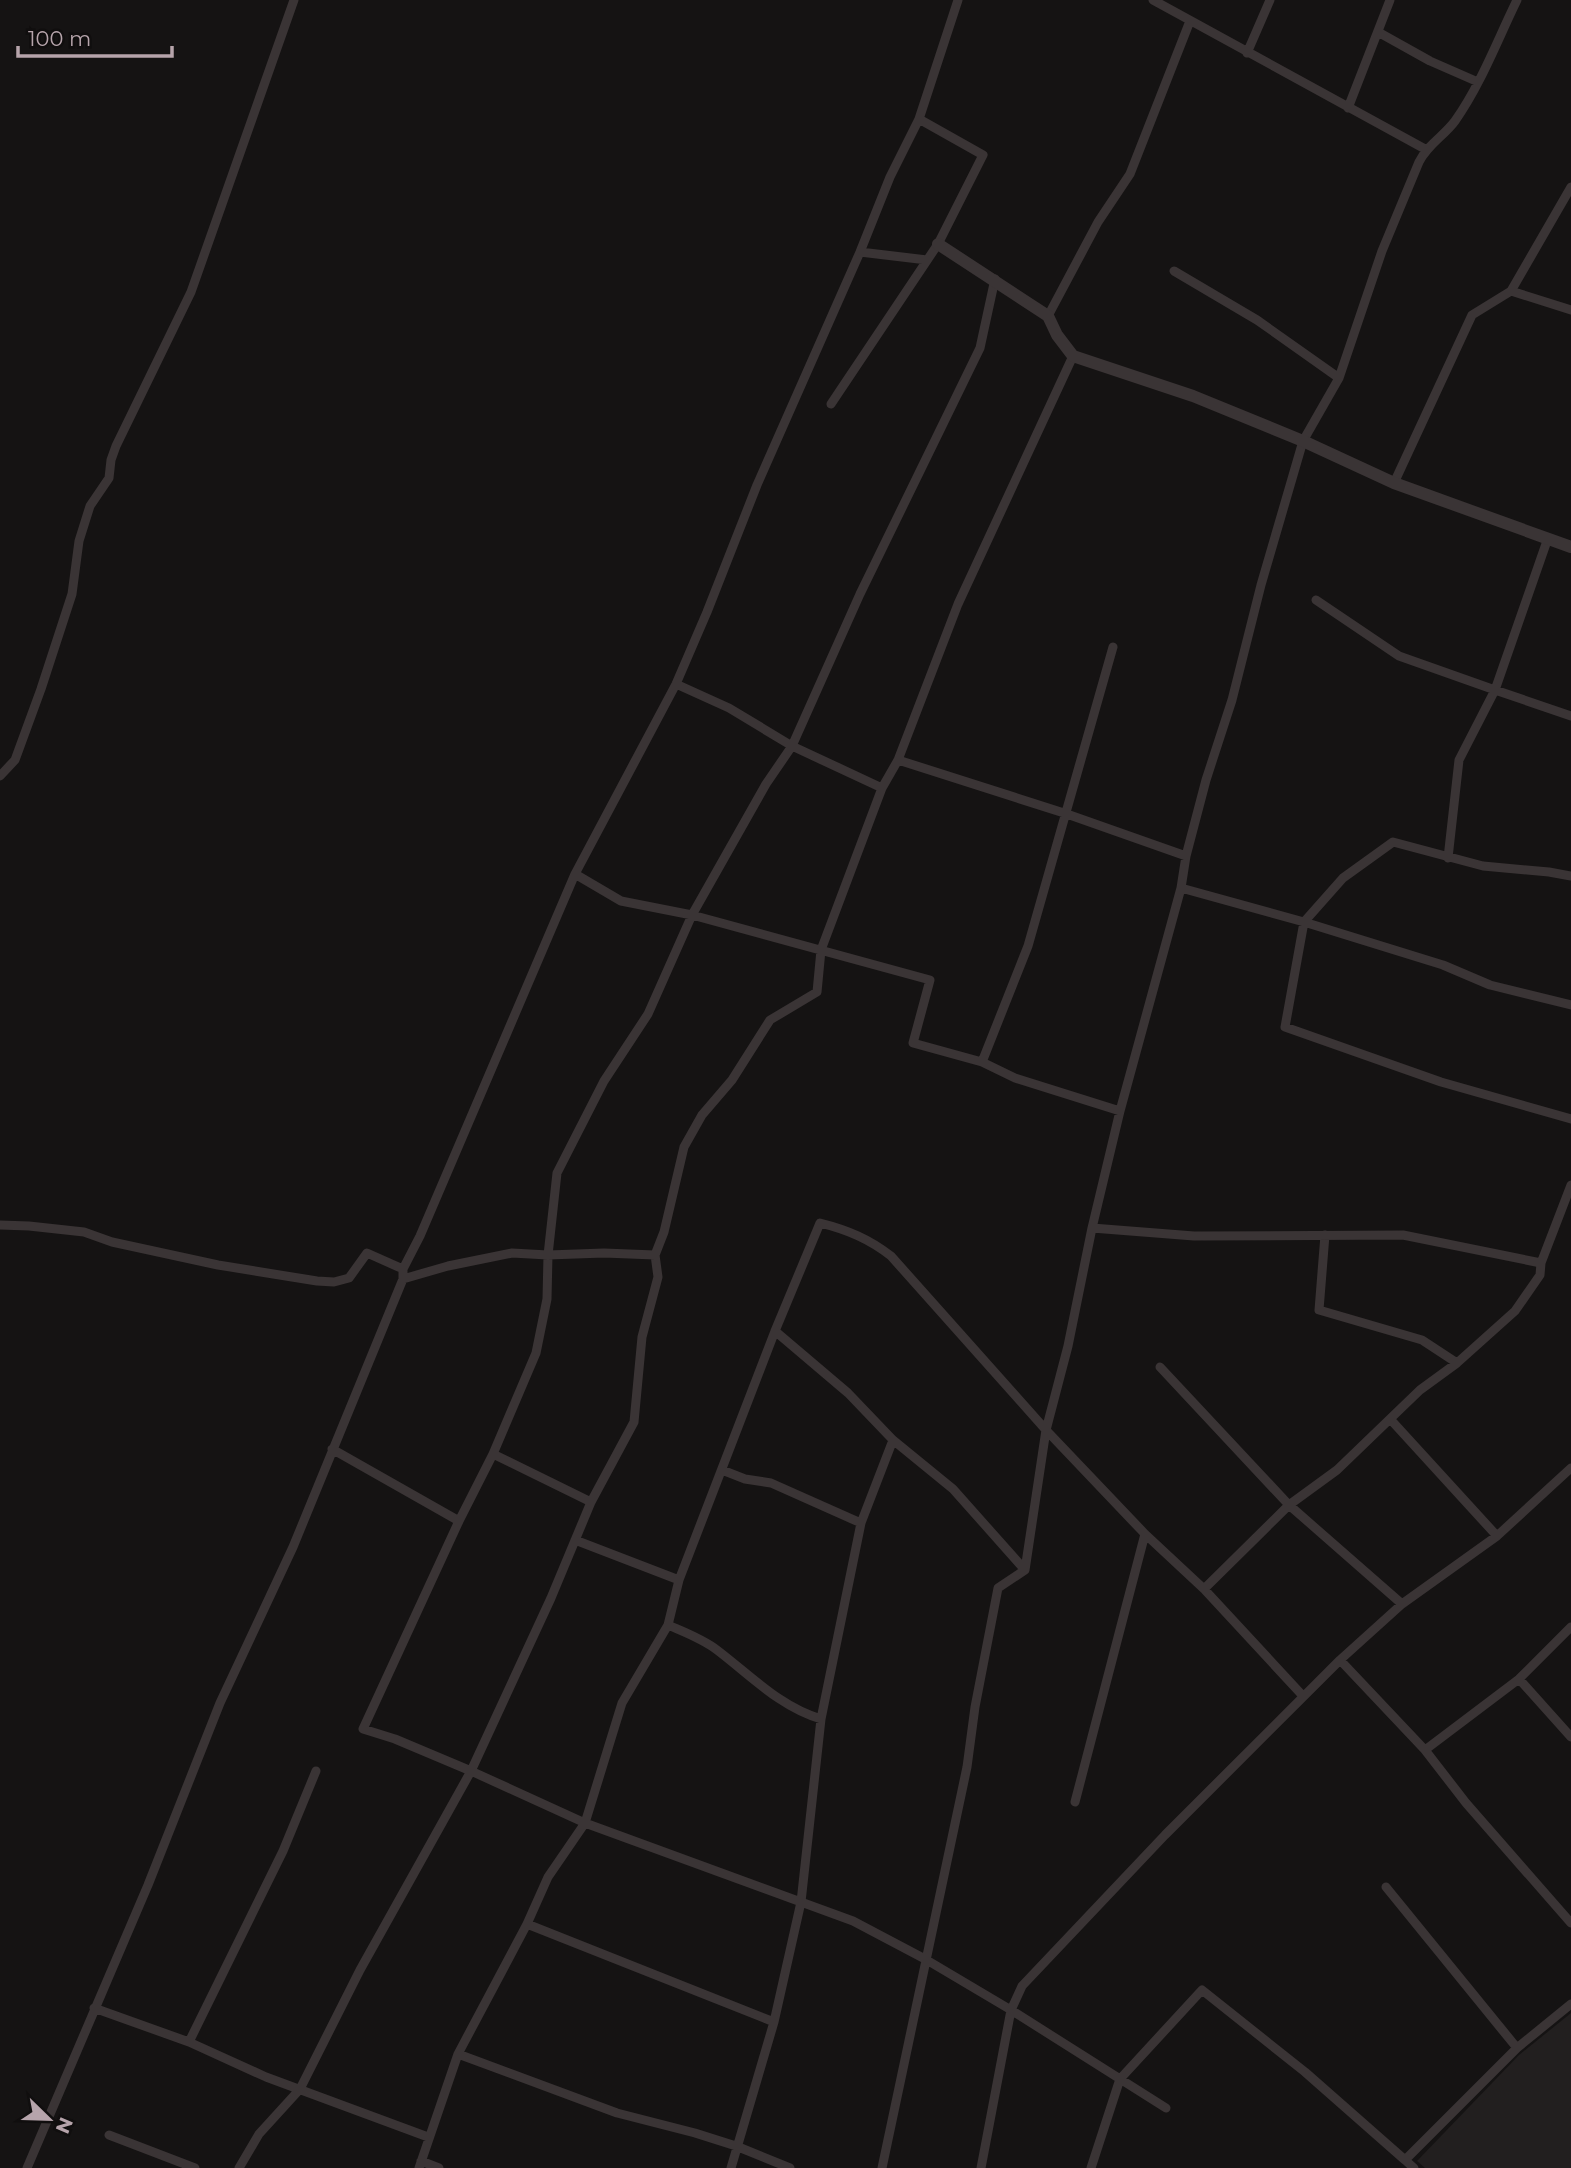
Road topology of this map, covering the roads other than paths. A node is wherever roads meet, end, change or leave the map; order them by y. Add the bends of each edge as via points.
1 (294, 0) edge
2 (958, 0) edge
3 (1153, 0) edge
4 (1270, 0) edge
5 (1390, 0) edge
6 (1517, 0) edge
7 (1190, 21) junction
8 (1378, 32) junction
9 (1247, 53) junction
10 (1478, 82) junction
11 (1348, 108) junction
12 (919, 119) junction
13 (1425, 149) junction
14 (1571, 187) edge
15 (937, 244) junction
16 (860, 252) junction
17 (927, 260) junction
18 (1174, 271) dead end
19 (995, 279) junction
20 (1511, 292) junction
21 (1571, 310) edge
22 (1048, 316) junction
23 (1073, 356) junction
24 (1339, 378) junction
25 (831, 404) dead end
26 (1303, 441) junction
27 (1394, 483) junction
28 (1548, 538) junction
29 (1571, 547) edge
30 (1316, 600) dead end
31 (1113, 647) dead end
32 (676, 684) junction
33 (1495, 690) junction
34 (1571, 716) edge
35 (792, 746) junction
36 (898, 760) junction
37 (0, 776) edge
38 (882, 788) junction
39 (1064, 813) junction
40 (1186, 856) junction
41 (1448, 858) junction
42 (575, 874) junction
43 (1571, 876) edge
44 (1181, 888) junction
45 (692, 915) junction
46 (1304, 922) junction
47 (821, 950) junction
48 (1571, 1005) edge
49 (982, 1062) junction
50 (1119, 1111) junction
51 (1571, 1119) edge
52 (1571, 1185) edge
53 (0, 1225) edge
54 (1092, 1228) junction
55 (1325, 1235) junction
56 (548, 1255) junction
57 (655, 1255) junction
58 (1541, 1262) junction
59 (403, 1274) junction
60 (775, 1332) junction
61 (1457, 1363) junction
62 (1160, 1367) dead end
63 (1391, 1420) junction
64 (1046, 1430) junction
65 (893, 1440) junction
66 (332, 1449) junction
67 (494, 1454) junction
68 (1571, 1468) edge
69 (722, 1470) junction
70 (591, 1502) junction
71 (1289, 1505) junction
72 (459, 1521) junction
73 (861, 1523) junction
74 (1145, 1534) junction
75 (1497, 1536) junction
76 (575, 1540) junction
77 (1025, 1570) junction
78 (680, 1580) junction
79 (1204, 1589) junction
80 (1402, 1604) junction
81 (668, 1625) junction
82 (1571, 1627) edge
83 (1340, 1660) junction
84 (1518, 1679) junction
85 (1303, 1696) junction
86 (821, 1719) junction
87 (1571, 1737) edge
88 (1425, 1750) junction
89 (471, 1771) junction
90 (316, 1772) dead end
91 (1075, 1802) dead end
92 (585, 1823) junction
93 (1387, 1886) dead end
94 (801, 1902) junction
95 (1571, 1923) edge
96 (527, 1924) junction
97 (925, 1959) junction
98 (1571, 2004) edge
99 (94, 2008) junction
100 (1010, 2010) junction
101 (774, 2022) junction
102 (188, 2042) junction
103 (1517, 2048) junction
104 (458, 2053) junction
105 (1120, 2079) junction
106 (300, 2090) junction
107 (1166, 2108) dead end
108 (109, 2135) dead end
109 (429, 2137) junction
110 (736, 2146) junction
111 (1405, 2160) junction
112 (420, 2165) edge
113 (27, 2168) edge
114 (195, 2168) edge
115 (239, 2168) edge
116 (439, 2168) edge
117 (731, 2168) edge
118 (790, 2168) edge
119 (882, 2168) edge
120 (981, 2168) edge
121 (1091, 2168) edge
122 (1414, 2168) edge

1 - 37 street via 191,292 116,446 109,478 90,506 79,541 72,593 41,689 15,760
2 - 12 street
3 - 7 street
4 - 9 street
5 - 8 street
6 - 10 street
7 - 9 street
7 - 22 street via 1130,174 1098,222
8 - 10 street
8 - 11 street
9 - 11 street
10 - 13 street via 1453,124
11 - 13 street
12 - 15 street via 983,155
12 - 16 street
13 - 24 street via 1382,251
14 - 20 street
15 - 17 street
15 - 19 street
16 - 17 street
16 - 32 street
17 - 25 street
18 - 24 street via 1257,320
19 - 22 street
19 - 35 street via 980,348
20 - 21 street
20 - 27 street via 1472,315
22 - 23 street
23 - 26 street via 1193,396
23 - 36 street via 958,604
24 - 26 street
26 - 27 street
26 - 40 street
27 - 28 street
28 - 29 street
28 - 33 street
30 - 33 street via 1399,656
31 - 39 street
32 - 35 street via 729,708
32 - 42 street
33 - 34 street
33 - 41 street via 1459,760
35 - 38 street
35 - 45 street
36 - 38 street
36 - 39 street
38 - 47 street
39 - 40 street
39 - 49 street via 1028,946
40 - 44 street
41 - 43 street
41 - 46 street via 1394,842 1343,878
42 - 45 street via 621,901
42 - 59 street
44 - 46 street
44 - 50 street
45 - 47 street
45 - 56 street via 648,1014 604,1081 557,1172
46 - 48 street via 1443,965 1490,985
46 - 51 street via 1285,1027 1441,1082
47 - 49 street via 930,980 914,1043
47 - 57 street via 817,992 769,1020 684,1147
49 - 50 street via 1015,1079
50 - 54 street
52 - 58 street
53 - 59 street via 84,1232 218,1265 317,1281 349,1278 367,1253
54 - 55 street via 1194,1236
54 - 64 street
55 - 58 street via 1403,1235
55 - 61 street via 1319,1310 1423,1340
56 - 57 street
56 - 59 street via 512,1253
56 - 67 street via 547,1299 536,1353
57 - 70 street via 658,1277 642,1337 634,1422
58 - 61 street via 1540,1275 1515,1311
59 - 66 street via 372,1360
60 - 64 street via 820,1223 850,1231 891,1256
60 - 65 street via 848,1393
60 - 69 street
61 - 63 street via 1420,1390
62 - 71 street
63 - 71 street via 1337,1470
63 - 75 street
64 - 74 street
64 - 77 street
65 - 73 street
65 - 77 street via 953,1489
66 - 72 street
66 - 99 street via 293,1547 220,1703
67 - 70 street
67 - 72 street
68 - 75 street
69 - 73 street via 771,1483
69 - 78 street
70 - 76 street
71 - 79 street
71 - 80 street
72 - 89 street via 363,1729
73 - 86 street
74 - 79 street
74 - 91 street
75 - 80 street
76 - 78 street
76 - 89 street
77 - 97 street via 998,1588 967,1767
78 - 81 street
79 - 85 street
80 - 83 street
81 - 86 street via 715,1648 787,1704
81 - 92 street via 622,1703
82 - 84 street
83 - 85 street
83 - 88 street
84 - 87 street
84 - 88 street
85 - 100 street via 1022,1986
86 - 94 street
88 - 95 street
89 - 92 street
89 - 106 street via 360,1970
90 - 102 street via 283,1851
92 - 94 street
92 - 96 street via 548,1877
93 - 103 street
94 - 97 street via 853,1921
94 - 101 street
96 - 101 street
96 - 104 street
97 - 100 street
97 - 119 street
98 - 103 street
99 - 102 street
99 - 113 street
100 - 105 street
100 - 120 street
101 - 110 street
102 - 106 street
103 - 111 street
104 - 109 street
104 - 110 street via 617,2113
105 - 107 street
105 - 111 street via 1202,1990
105 - 121 street
106 - 109 street
106 - 115 street via 259,2134
108 - 114 street
109 - 112 street
110 - 117 street
110 - 118 street
111 - 122 street
112 - 116 street

